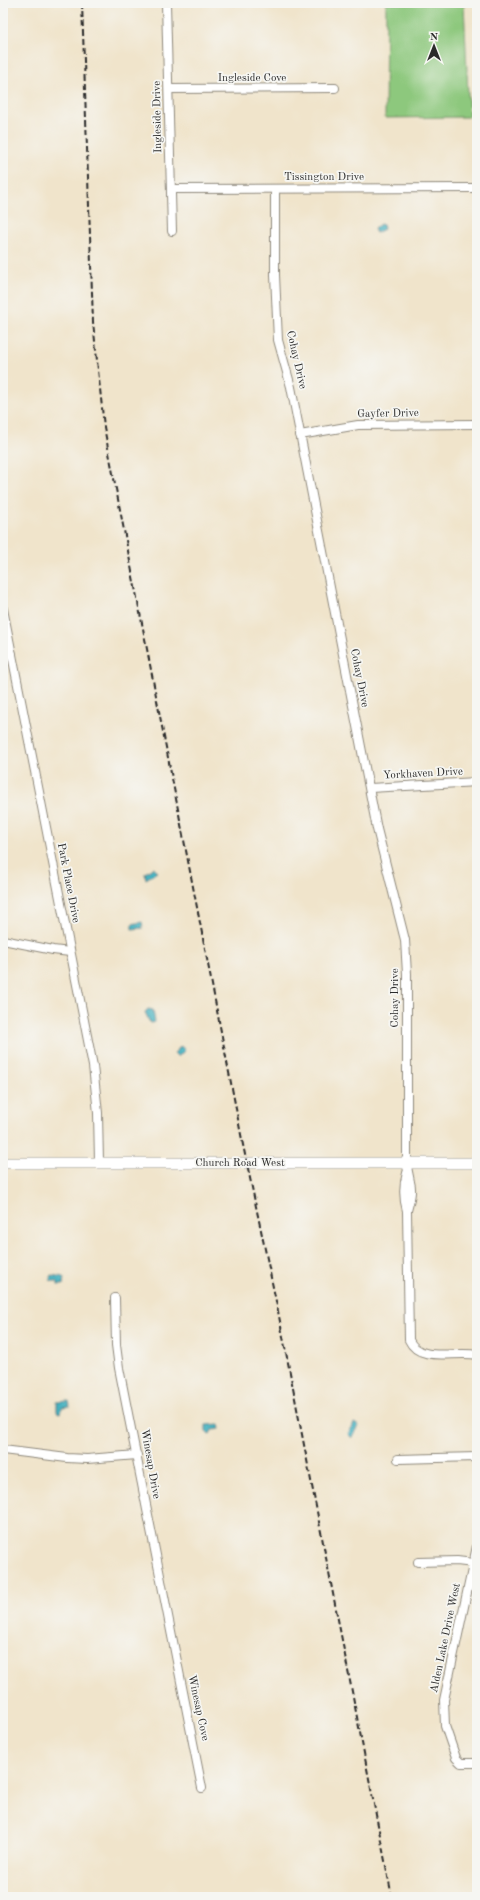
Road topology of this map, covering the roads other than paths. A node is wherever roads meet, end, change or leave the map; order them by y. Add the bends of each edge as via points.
1 (166, 3) edge
2 (335, 88) dead end
3 (169, 89) junction
4 (477, 188) edge
5 (172, 189) junction
6 (275, 189) junction
7 (172, 231) dead end
8 (477, 424) edge
9 (300, 435) junction
10 (3, 609) edge
11 (7, 655) edge
12 (477, 782) edge
13 (370, 788) junction
14 (3, 940) edge
15 (70, 952) junction
16 (99, 1162) junction
17 (3, 1163) edge
18 (477, 1163) edge
19 (407, 1168) junction
20 (115, 1298) dead end
21 (477, 1355) edge
22 (3, 1450) edge
23 (137, 1455) junction
24 (477, 1457) edge
25 (398, 1459) dead end
26 (477, 1546) edge
27 (418, 1562) dead end
28 (473, 1563) junction
29 (171, 1633) joint
30 (477, 1763) edge
31 (202, 1788) dead end

1 - 3 street, Ingleside Drive
2 - 3 street, Ingleside Cove
3 - 5 street, Ingleside Drive
4 - 6 street, Tissington Drive
5 - 6 street, Tissington Drive
5 - 7 street, Ingleside Drive
6 - 9 street, Cohay Drive via 278,340 291,387
8 - 9 street, Gayfer Drive via 358,424
9 - 13 street, Cohay Drive
10 - 11 street, Park Place Drive
11 - 15 street, Park Place Drive
12 - 13 street, Yorkhaven Drive
13 - 19 street, Cohay Drive via 384,858 404,931 406,950
14 - 15 street
15 - 16 street, Park Place Drive via 93,1066 98,1113
16 - 17 street, Church Road West
16 - 19 street, Church Road West
18 - 19 street, Church Road West
19 - 21 street, Cohay Drive via 411,1183 407,1211 410,1343 424,1353
20 - 23 street, Winesap Drive via 117,1354
22 - 23 street via 87,1459
23 - 29 street, Winesap Drive
24 - 25 street
26 - 28 street, Alden Lake Drive West
27 - 28 street
28 - 30 street, Alden Lake Drive West via 446,1682 444,1708 445,1726 456,1758 460,1763
29 - 31 street, Winesap Cove

